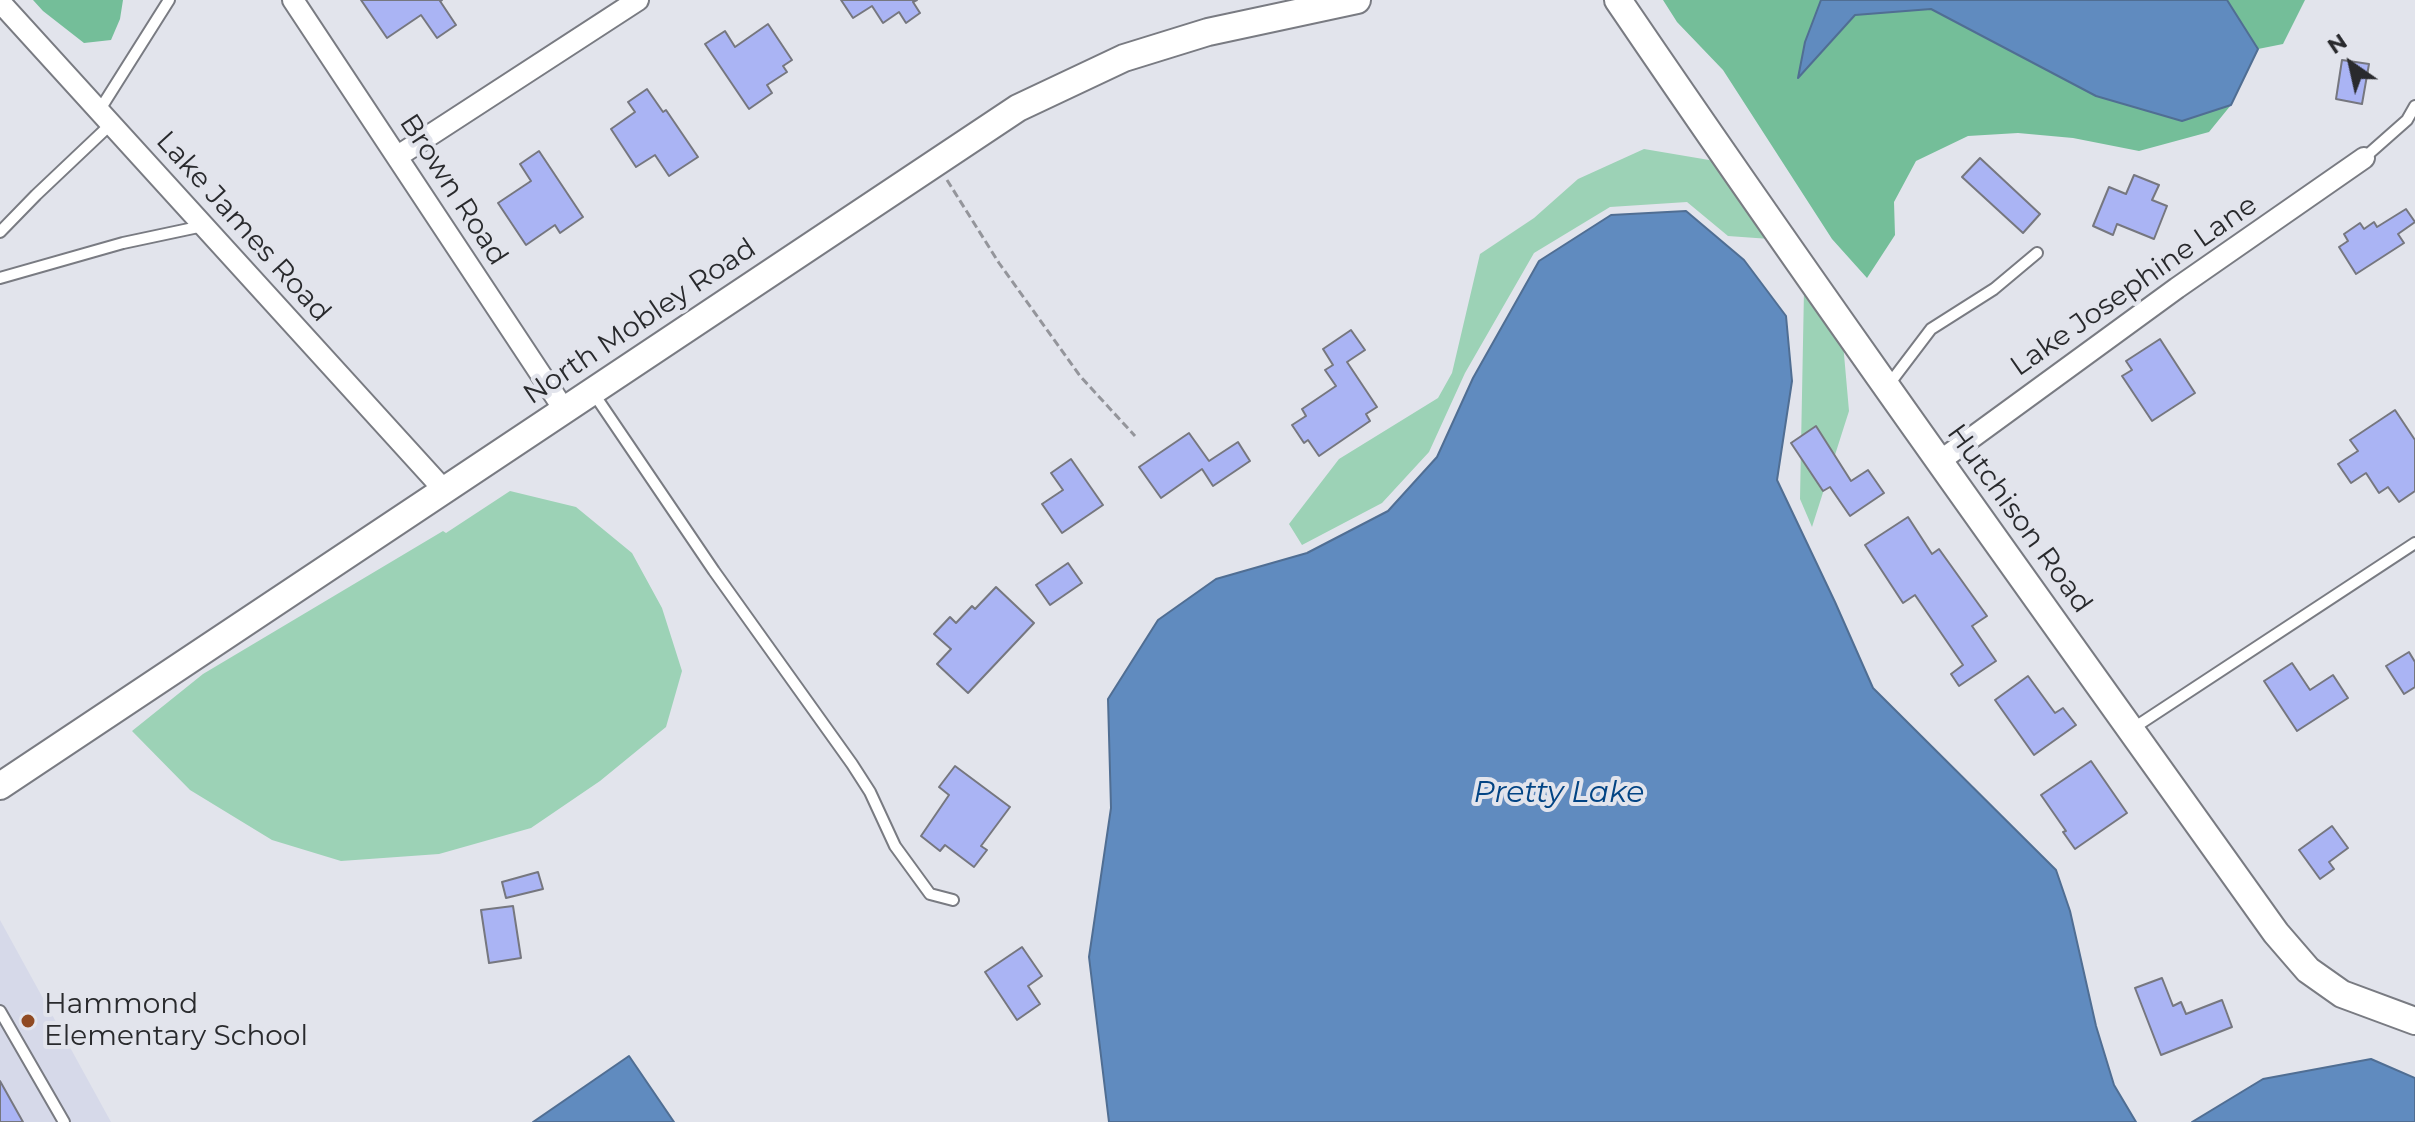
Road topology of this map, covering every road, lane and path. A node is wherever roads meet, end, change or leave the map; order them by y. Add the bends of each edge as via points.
1 (169, 0) edge
2 (293, 0) edge
3 (638, 0) edge
4 (1357, 0) edge
5 (1618, 0) edge
6 (0, 2) edge
7 (2415, 106) edge
8 (105, 118) junction
9 (398, 156) junction
10 (2364, 158) joint
11 (936, 163) junction
12 (204, 226) junction
13 (0, 232) edge
14 (2037, 253) dead end
15 (0, 278) edge
16 (1886, 388) junction
17 (593, 392) junction
18 (565, 411) junction
19 (1135, 436) dead end
20 (1936, 459) junction
21 (445, 491) junction
22 (2415, 543) edge
23 (2131, 730) junction
24 (0, 786) edge
25 (953, 900) dead end
26 (0, 1011) edge
27 (2415, 1021) edge
28 (64, 1122) edge

1 - 8 lane
2 - 9 street, Brown Road
3 - 9 street
4 - 11 street, North Mobley Road via 1208,32 1124,58 1018,108
5 - 16 street, Hutchison Road
6 - 8 street, Lake James Road
7 - 10 lane via 2407,120
8 - 12 street, Lake James Road
8 - 13 lane
9 - 18 street, Brown Road
10 - 20 street, Lake Josephine Lane
11 - 17 street, North Mobley Road
11 - 19 path via 1080,376
12 - 15 lane
12 - 21 street, Lake James Road
14 - 16 lane via 1994,289 1931,329
16 - 20 street, Hutchison Road
17 - 18 street, North Mobley Road
17 - 25 lane via 858,773 895,846 930,894
18 - 21 street, North Mobley Road
20 - 23 street, Hutchison Road
21 - 24 street, North Mobley Road
22 - 23 lane
23 - 27 street, Hutchison Road via 2308,970 2342,994
26 - 28 lane

